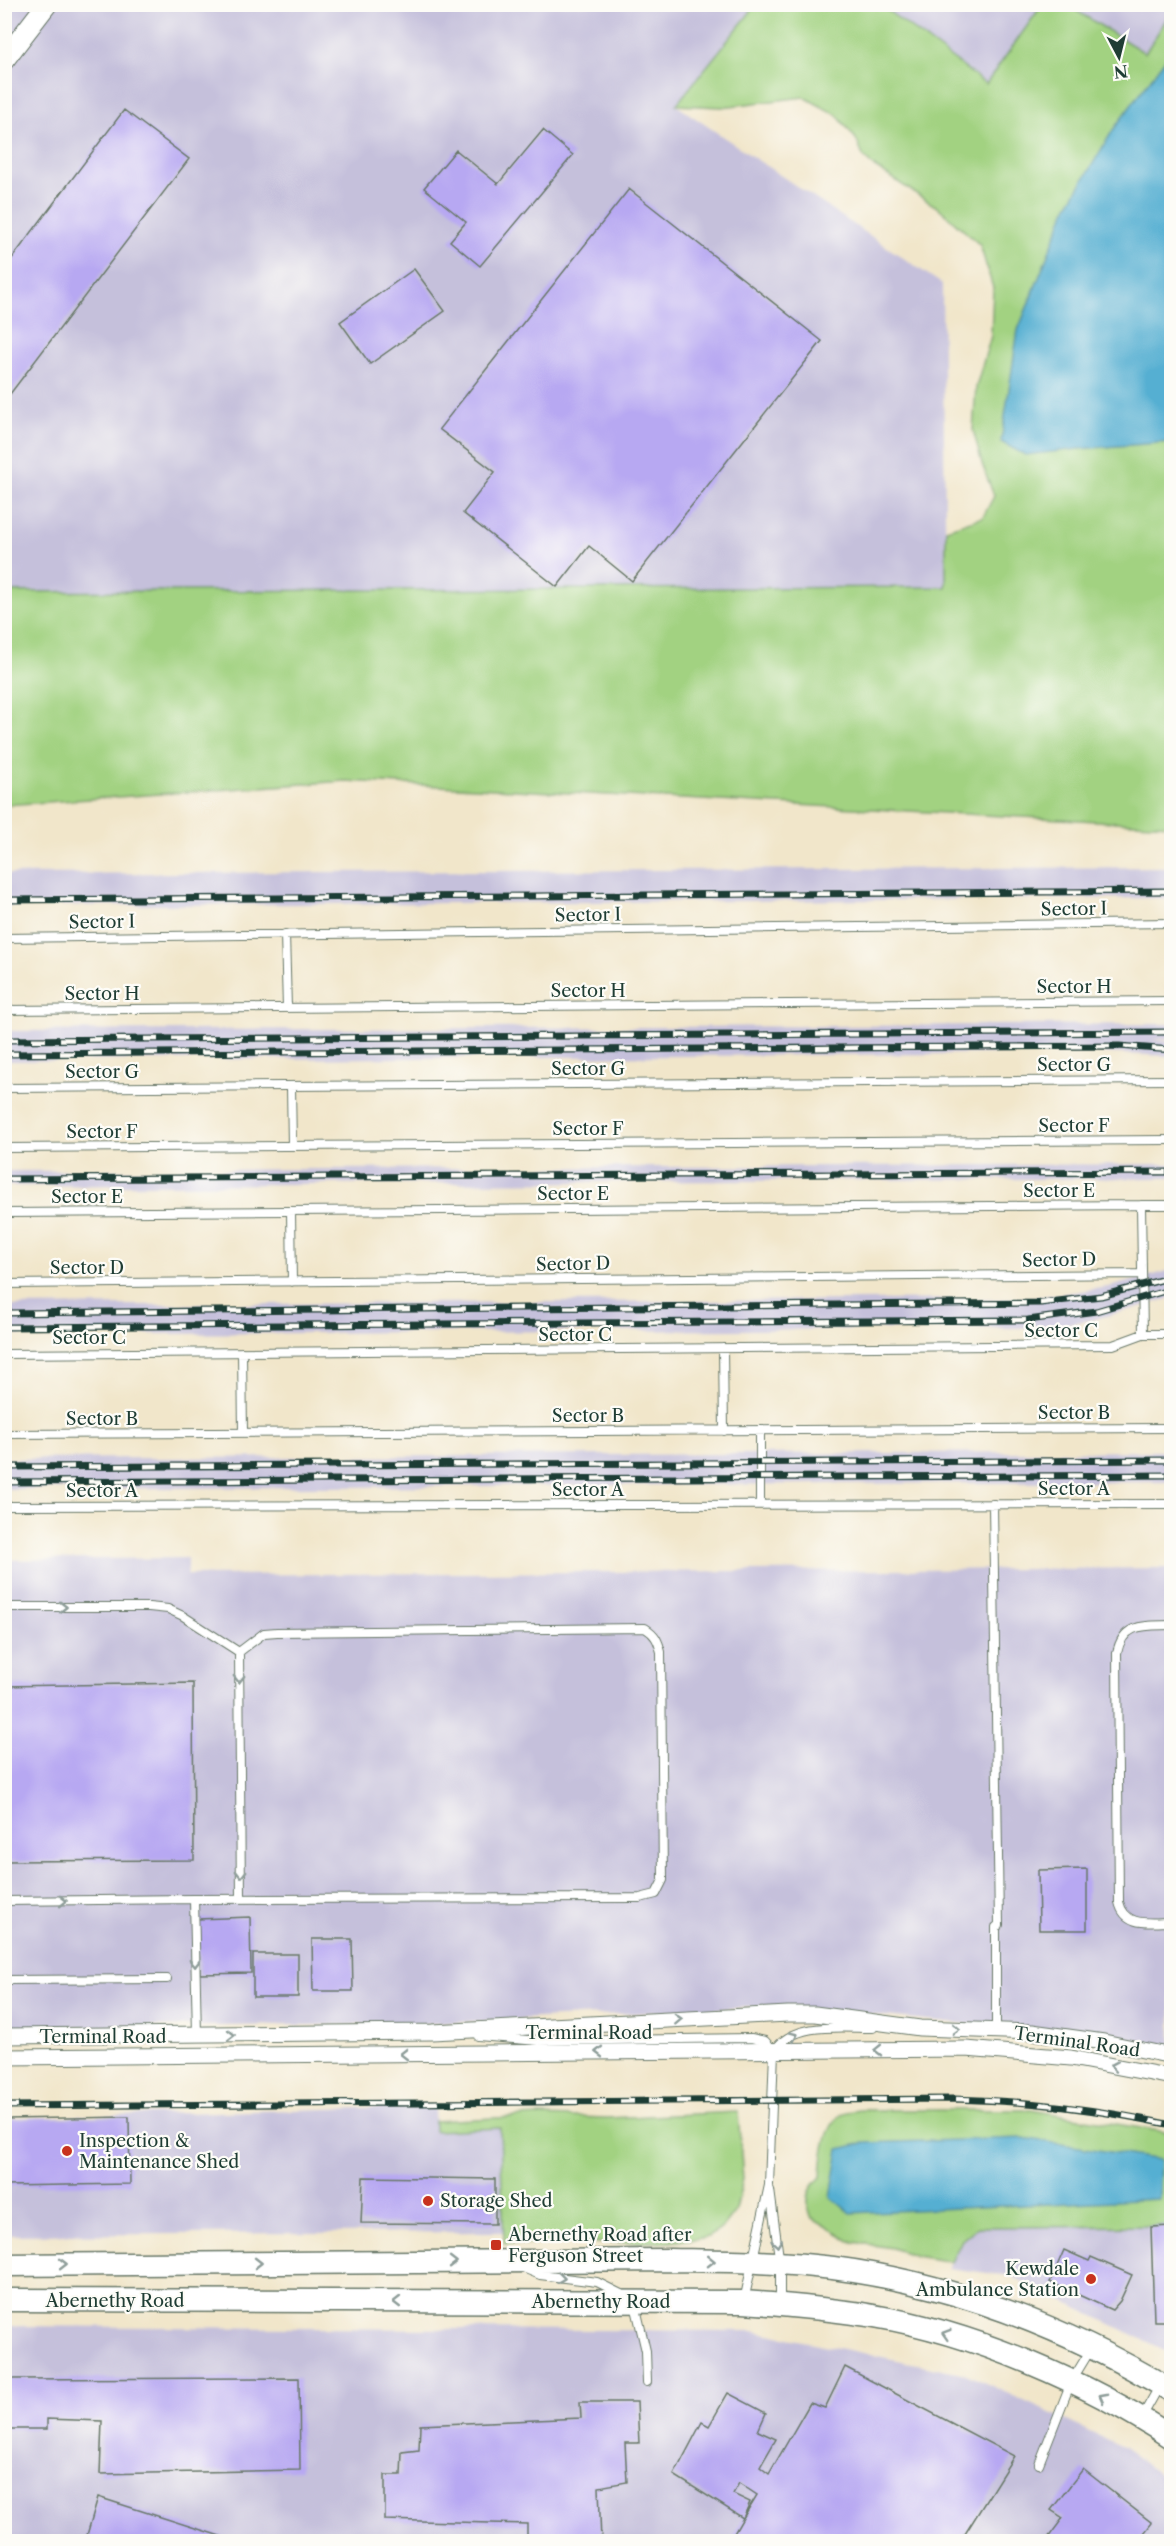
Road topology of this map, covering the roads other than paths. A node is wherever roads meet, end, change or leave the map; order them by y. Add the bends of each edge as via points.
1 (47, 4) edge
2 (4, 60) edge
3 (1172, 922) edge
4 (285, 934) junction
5 (4, 938) edge
6 (1172, 1001) edge
7 (286, 1008) junction
8 (4, 1010) edge
9 (1172, 1080) edge
10 (291, 1086) junction
11 (4, 1088) edge
12 (1172, 1140) edge
13 (292, 1146) junction
14 (4, 1148) edge
15 (1141, 1205) junction
16 (1172, 1205) edge
17 (291, 1211) junction
18 (4, 1213) edge
19 (1142, 1274) junction
20 (292, 1282) junction
21 (4, 1284) edge
22 (1143, 1334) junction
23 (1172, 1334) edge
24 (723, 1348) junction
25 (242, 1352) junction
26 (4, 1354) edge
27 (1172, 1428) edge
28 (760, 1430) junction
29 (724, 1431) junction
30 (243, 1433) junction
31 (4, 1434) edge
32 (993, 1504) junction
33 (1172, 1504) edge
34 (760, 1505) junction
35 (4, 1506) edge
36 (4, 1607) edge
37 (1172, 1625) edge
38 (239, 1652) junction
39 (241, 1898) junction
40 (194, 1899) junction
41 (4, 1901) edge
42 (1172, 1922) edge
43 (167, 1978) dead end
44 (4, 1980) edge
45 (920, 2028) junction
46 (996, 2030) junction
47 (432, 2032) junction
48 (196, 2035) junction
49 (4, 2036) edge
50 (774, 2051) junction
51 (1172, 2056) edge
52 (4, 2057) edge
53 (1172, 2077) edge
54 (769, 2186) junction
55 (505, 2261) junction
56 (752, 2263) junction
57 (4, 2265) edge
58 (780, 2265) junction
59 (4, 2300) edge
60 (634, 2302) junction
61 (743, 2302) junction
62 (780, 2304) junction
63 (1092, 2348) junction
64 (647, 2382) dead end
65 (1071, 2382) junction
66 (1168, 2382) edge
67 (1142, 2418) junction
68 (1172, 2438) edge
69 (1039, 2464) dead end

1 - 2 street
3 - 4 lane, Sector I
4 - 5 lane, Sector I
4 - 7 lane
6 - 7 lane, Sector H
7 - 8 lane, Sector H
9 - 10 lane, Sector G
10 - 11 lane, Sector G
10 - 13 lane
12 - 13 lane, Sector F
13 - 14 lane, Sector F
15 - 16 lane, Sector E
15 - 17 lane, Sector E
15 - 19 lane
17 - 18 lane, Sector E
17 - 20 lane
19 - 20 lane, Sector D
19 - 22 lane
20 - 21 lane, Sector D
22 - 23 lane
22 - 24 lane, Sector C via 1113,1345
24 - 25 lane, Sector C
24 - 29 lane
25 - 26 lane, Sector C
25 - 30 lane
27 - 28 lane, Sector B
28 - 29 lane, Sector B
28 - 34 lane
29 - 30 lane, Sector B
30 - 31 lane, Sector B
32 - 33 lane, Sector A
32 - 34 lane, Sector A
32 - 46 lane via 999,1925
34 - 35 lane, Sector A
36 -> 38 lane via 168,1609
37 - 42 lane via 1133,1628 1124,1634 1117,1653 1119,1902 1132,1921
38 -> 39 lane
38 - 39 lane via 264,1634 277,1632 645,1628 659,1642 661,1652 663,1880 656,1894 640,1898
39 - 40 lane
41 -> 40 lane
40 -> 48 lane
43 - 44 lane
45 -> 46 street
47 -> 45 street via 788,2014
50 -> 45 lane via 787,2038 812,2030
46 - 51 street via 1071,2037
48 -> 47 street
47 - 50 lane via 539,2041 751,2038 765,2041
48 - 49 street
50 -> 52 street, Terminal Road
53 -> 50 street, Terminal Road via 1071,2058 1001,2051
50 - 54 lane
54 - 56 lane
54 -> 58 lane
55 -> 56 main road, Abernethy Road
57 -> 55 main road, Abernethy Road
55 -> 60 lane via 540,2275 597,2282
56 - 58 main road, Abernethy Road
56 - 61 lane
58 - 62 lane
58 - 63 main road, Abernethy Road via 830,2268 932,2287 1015,2314
60 -> 59 main road, Abernethy Road
60 - 61 main road, Abernethy Road
60 - 64 lane via 646,2351
61 - 62 main road, Abernethy Road
65 -> 62 main road, Abernethy Road via 1001,2352 940,2332 876,2316
63 - 65 lane
63 - 66 main road, Abernethy Road
67 -> 65 main road, Abernethy Road
65 - 69 lane
66 - 67 lane
67 - 68 main road, Abernethy Road

